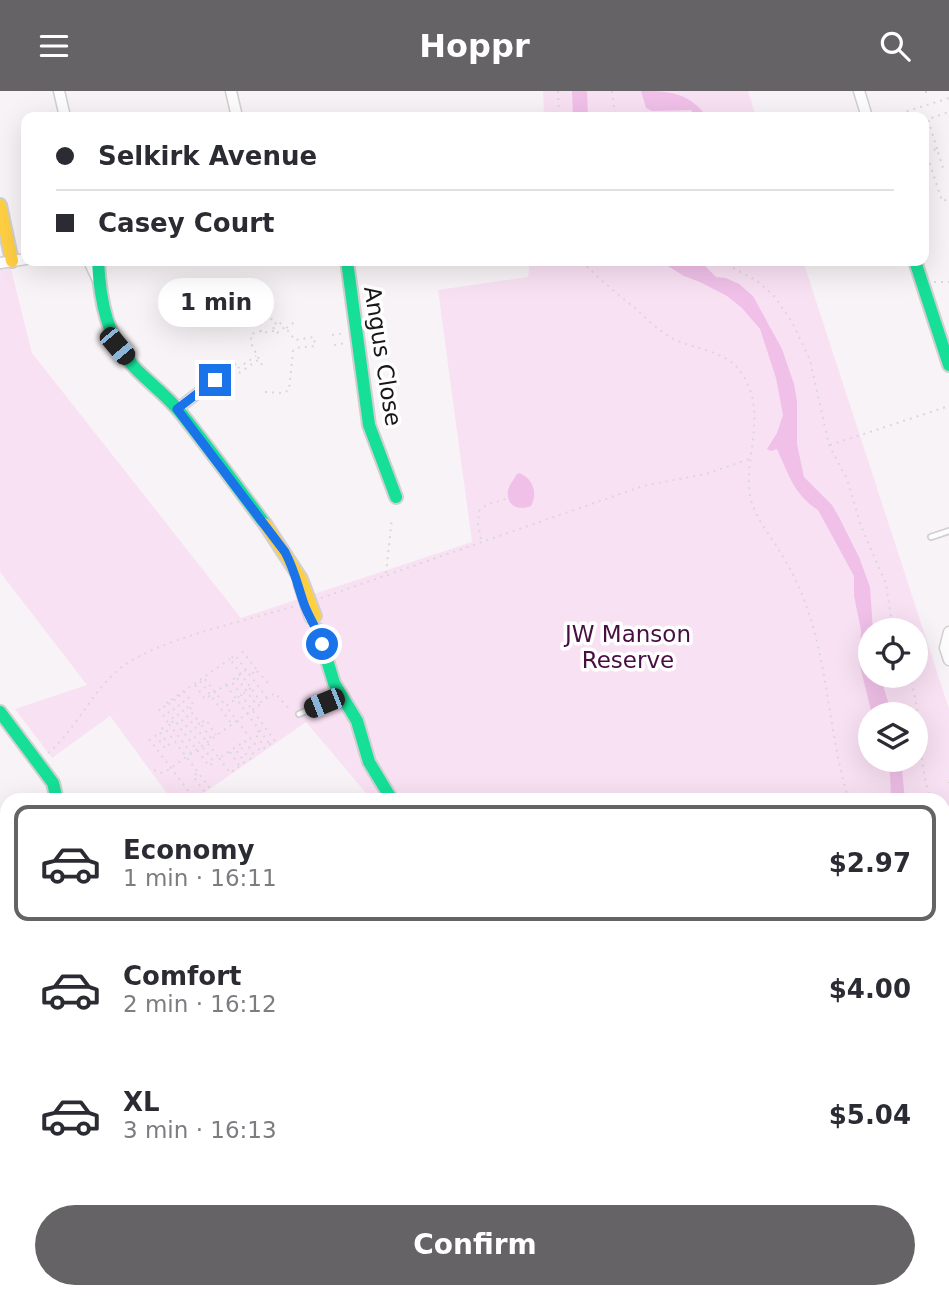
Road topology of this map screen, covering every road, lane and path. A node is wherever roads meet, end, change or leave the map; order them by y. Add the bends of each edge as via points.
1 (59, 91) edge
2 (231, 91) edge
3 (558, 91) edge
4 (612, 91) edge
5 (859, 91) edge
6 (949, 98) edge
7 (64, 112) edge
8 (236, 112) edge
9 (559, 112) edge
10 (614, 112) edge
11 (865, 112) edge
12 (904, 112) edge
13 (949, 112) edge
14 (929, 119) edge
15 (929, 122) edge
16 (937, 149) junction
17 (929, 151) edge
18 (929, 164) edge
19 (943, 168) dead end
20 (949, 199) edge
21 (0, 205) edge
22 (2, 224) edge
23 (6, 262) edge
24 (91, 266) edge
25 (97, 266) edge
26 (347, 266) edge
27 (587, 266) edge
28 (729, 266) edge
29 (917, 266) edge
30 (98, 282) junction
31 (933, 282) dead end
32 (949, 282) edge
33 (296, 321) dead end
34 (276, 324) junction
35 (285, 328) junction
36 (261, 331) junction
37 (275, 331) junction
38 (346, 333) dead end
39 (332, 335) dead end
40 (347, 343) dead end
41 (334, 345) dead end
42 (257, 355) junction
43 (292, 358) junction
44 (259, 359) junction
45 (296, 359) dead end
46 (240, 361) dead end
47 (266, 365) dead end
48 (949, 365) edge
49 (233, 377) dead end
50 (215, 380) dead end
51 (265, 392) dead end
52 (949, 406) edge
53 (177, 409) junction
54 (829, 445) junction
55 (752, 458) junction
56 (396, 497) dead end
57 (509, 498) dead end
58 (392, 518) dead end
59 (949, 531) edge
60 (931, 537) dead end
61 (481, 540) junction
62 (386, 574) junction
63 (307, 602) junction
64 (891, 618) edge
65 (949, 632) edge
66 (242, 651) dead end
67 (230, 659) junction
68 (949, 660) edge
69 (246, 670) junction
70 (257, 670) junction
71 (241, 674) junction
72 (250, 675) junction
73 (204, 677) junction
74 (236, 677) junction
75 (199, 680) junction
76 (231, 681) junction
77 (194, 684) junction
78 (269, 684) dead end
79 (226, 685) junction
80 (251, 688) junction
81 (913, 688) edge
82 (184, 691) junction
83 (246, 691) junction
84 (215, 692) junction
85 (178, 695) junction
86 (211, 695) junction
87 (241, 695) junction
88 (341, 696) junction
89 (174, 698) junction
90 (236, 698) junction
91 (267, 698) junction
92 (168, 702) junction
93 (261, 702) junction
94 (226, 706) junction
95 (258, 707) junction
96 (159, 709) dead end
97 (190, 709) junction
98 (307, 710) junction
99 (253, 711) junction
100 (0, 712) edge
101 (299, 713) dead end
102 (248, 714) junction
103 (174, 720) junction
104 (237, 722) junction
105 (200, 723) junction
106 (169, 724) junction
107 (233, 725) junction
108 (195, 727) junction
109 (260, 730) junction
110 (155, 735) dead end
111 (217, 736) junction
112 (149, 739) dead end
113 (212, 739) junction
114 (207, 743) junction
115 (270, 744) junction
116 (239, 745) junction
117 (202, 746) junction
118 (234, 748) junction
119 (265, 748) junction
120 (197, 750) junction
121 (229, 751) junction
122 (191, 753) dead end
123 (186, 757) junction
124 (219, 758) junction
125 (36, 759) junction
126 (240, 766) junction
127 (171, 768) junction
128 (154, 770) dead end
129 (198, 773) junction
130 (55, 793) edge
131 (190, 793) edge
132 (387, 793) edge
133 (847, 793) edge
134 (930, 793) edge

1 - 7 street
2 - 8 street
3 - 9 path
4 - 10 path
5 - 11 street
6 - 12 path
13 - 14 path
15 - 16 path
16 - 17 path
16 - 19 path
18 - 20 path via 942,201
21 - 22 street
22 - 23 street
24 - 30 street
25 - 30 street
26 - 56 street, Angus Close via 369,425
27 - 55 path via 664,333 721,356 740,370 754,408
28 - 54 path via 765,287 784,308 813,368
29 - 48 street
30 - 53 street via 117,346
31 - 32 path
33 - 35 path
34 - 35 path via 279,321
34 - 36 path via 272,319 260,322
34 - 37 path via 272,326
35 - 37 path
35 - 43 path via 295,340 314,337 315,346 296,348
36 - 37 path
36 - 42 path via 251,334
38 - 39 path
40 - 41 path
42 - 44 path
42 - 46 path via 230,371
43 - 45 path
43 - 51 path via 289,390
44 - 47 path
44 - 49 path
50 - 53 street
52 - 54 path
53 - 63 street via 277,541
54 - 64 path via 847,479 886,584
55 - 61 path via 706,474 643,485
55 - 133 path via 753,506 787,563 811,621
57 - 61 path via 479,511
58 - 62 path
59 - 60 lane
61 - 62 path
62 - 63 path
63 - 88 street
63 - 125 path via 196,635 129,662 112,676 51,751
65 - 68 street via 945,648
66 - 70 path
67 - 69 path via 235,655
67 - 71 path
67 - 73 path
69 - 71 path
69 - 72 path
70 - 72 path
70 - 78 path
71 - 74 path
71 - 80 path
72 - 91 path
73 - 75 path
73 - 84 path
74 - 76 path
74 - 83 path
75 - 77 path
75 - 86 path
76 - 79 path
76 - 87 path
77 - 82 path
77 - 86 path via 205,699
79 - 84 path
79 - 90 path
80 - 83 path
80 - 93 path
81 - 134 path via 921,761
82 - 85 path
82 - 97 path via 194,706
83 - 87 path
83 - 95 path
84 - 86 path
84 - 94 path
85 - 89 path
85 - 97 path
86 - 107 path
87 - 90 path
87 - 99 path
88 - 98 lane
88 - 132 street via 361,729 369,762
89 - 92 path
89 - 108 path
90 - 94 path
90 - 102 path
91 - 93 path
91 - 98 path via 274,691 292,712
92 - 103 path via 163,705
92 - 117 path
93 - 95 path
94 - 104 path
95 - 99 path
96 - 106 path
97 - 105 path
98 - 101 lane
99 - 102 path
99 - 115 path via 275,741
100 - 125 street
102 - 104 path
102 - 109 path
103 - 106 path
103 - 120 path
104 - 107 path
104 - 119 path via 260,751
105 - 108 path
105 - 111 path via 206,720
105 - 113 path
106 - 122 path
107 - 111 path
108 - 114 path
109 - 115 path
109 - 119 path via 254,734
110 - 123 path via 164,748 169,745 159,731 164,727
111 - 113 path
112 - 127 path
113 - 114 path
114 - 117 path
114 - 124 path
115 - 119 path
116 - 116 path via 244,741 254,755 250,759
116 - 118 path
117 - 120 path
117 - 120 path via 214,762 209,766
118 - 121 path
118 - 126 path via 245,762
120 - 123 path
121 - 124 path
121 - 126 path
123 - 127 path
123 - 129 path
124 - 126 path via 230,773
125 - 130 street
127 - 128 path via 161,773
127 - 131 path
129 - 129 path via 209,787 204,791 193,776

